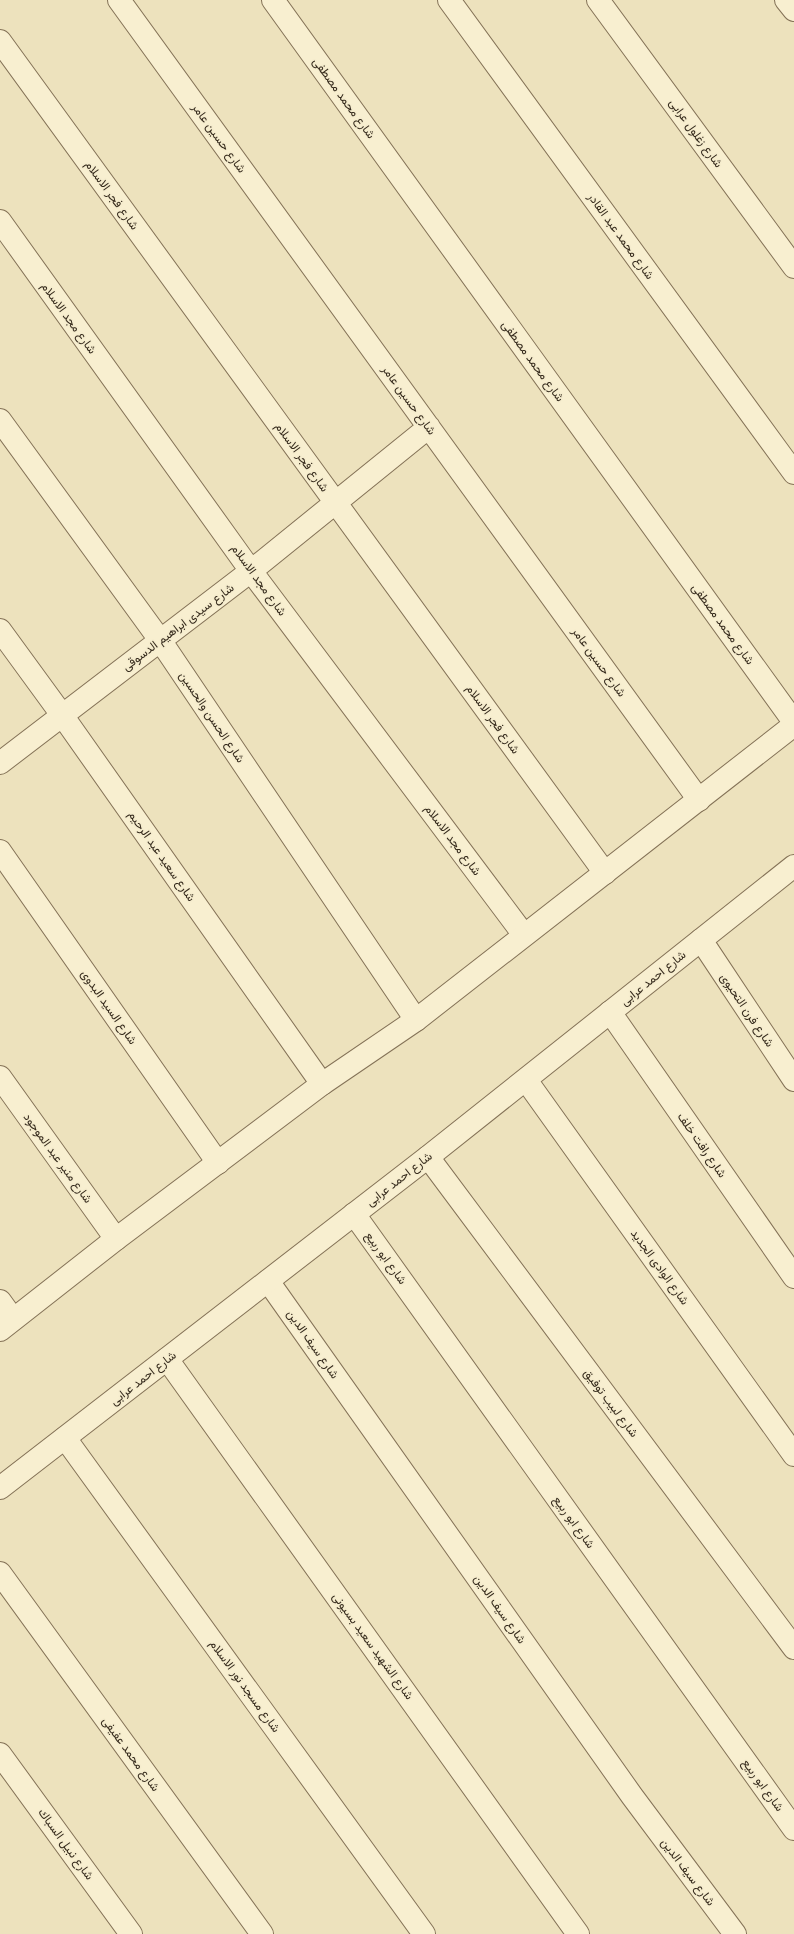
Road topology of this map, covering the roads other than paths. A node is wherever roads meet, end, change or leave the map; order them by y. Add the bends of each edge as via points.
1 (119, 0) edge
2 (273, 0) edge
3 (449, 0) edge
4 (598, 0) edge
5 (786, 0) edge
6 (794, 10) edge
7 (0, 41) edge
8 (0, 221) edge
9 (794, 267) edge
10 (0, 420) edge
11 (429, 427) junction
12 (794, 473) edge
13 (335, 502) junction
14 (251, 572) junction
15 (0, 630) edge
16 (160, 640) junction
17 (62, 715) junction
18 (794, 722) edge
19 (794, 725) edge
20 (0, 763) edge
21 (699, 800) junction
22 (0, 851) edge
23 (794, 866) edge
24 (605, 873) junction
25 (524, 935) junction
26 (701, 940) junction
27 (610, 1012) junction
28 (416, 1020) junction
29 (0, 1077) edge
30 (526, 1080) junction
31 (794, 1080) edge
32 (322, 1084) junction
33 (428, 1157) junction
34 (218, 1163) junction
35 (354, 1214) junction
36 (116, 1240) junction
37 (794, 1277) edge
38 (268, 1281) junction
39 (0, 1301) edge
40 (7, 1325) edge
41 (167, 1359) junction
42 (65, 1438) junction
43 (794, 1455) edge
44 (0, 1488) edge
45 (0, 1573) edge
46 (794, 1648) edge
47 (0, 1754) edge
48 (794, 1829) edge
49 (131, 1934) edge
50 (262, 1934) edge
51 (424, 1934) edge
52 (578, 1934) edge
53 (735, 1934) edge

1 - 11 street, شارع حسين عامر
2 - 18 street, شارع محمد مصطفى
3 - 12 street, شارع محمد عبد القادر
4 - 9 street, شارع زغلول عرابى
5 - 6 street
7 - 13 street, شارع فجر الاسلام
8 - 14 street, شارع مجد الاسلام
10 - 16 street, شارع الحسن والحسين
11 - 13 street, شارع سيدى ابراهيم الدسوقى
11 - 21 street, شارع حسين عامر
13 - 14 street, شارع سيدى ابراهيم الدسوقى
13 - 24 street, شارع فجر الاسلام
14 - 16 street, شارع سيدى ابراهيم الدسوقى
14 - 25 street, شارع مجد الاسلام
15 - 17 street, شارع سعيد عبد الرحيم
16 - 17 street, شارع سيدى ابراهيم الدسوقى
16 - 28 street, شارع الحسن والحسين
17 - 20 street, شارع سيدى ابراهيم الدسوقى
17 - 32 street, شارع سعيد عبد الرحيم
19 - 21 street
21 - 24 street
22 - 34 street, شارع السيد البدوى
23 - 26 street, شارع احمد عرابى
24 - 25 street
25 - 28 street
26 - 27 street, شارع احمد عرابى
26 - 31 street, شارع فرن التحيوى
27 - 30 street, شارع احمد عرابى
27 - 37 street, شارع رافت خلف
28 - 32 street
29 - 36 street, شارع منير عبد الموجود
30 - 33 street, شارع احمد عرابى
30 - 43 street, شارع الوادى الجديد
32 - 34 street
33 - 35 street, شارع احمد عرابى
33 - 46 street, شارع لبيب توفيق
34 - 36 street
35 - 38 street, شارع احمد عرابى
35 - 48 street, شارع ابو ربيع
36 - 40 street
38 - 41 street, شارع احمد عرابى
38 - 53 street, شارع سيف الدين via 632,1796
39 - 40 street
41 - 42 street, شارع احمد عرابى
41 - 52 street, شارع الشهيد سعيد بسيونى
42 - 44 street, شارع احمد عرابى
42 - 51 street, شارع مسجد نور الاسلام
45 - 50 street, شارع محمد عفيفى
47 - 49 street, شارع نبيل السباك

